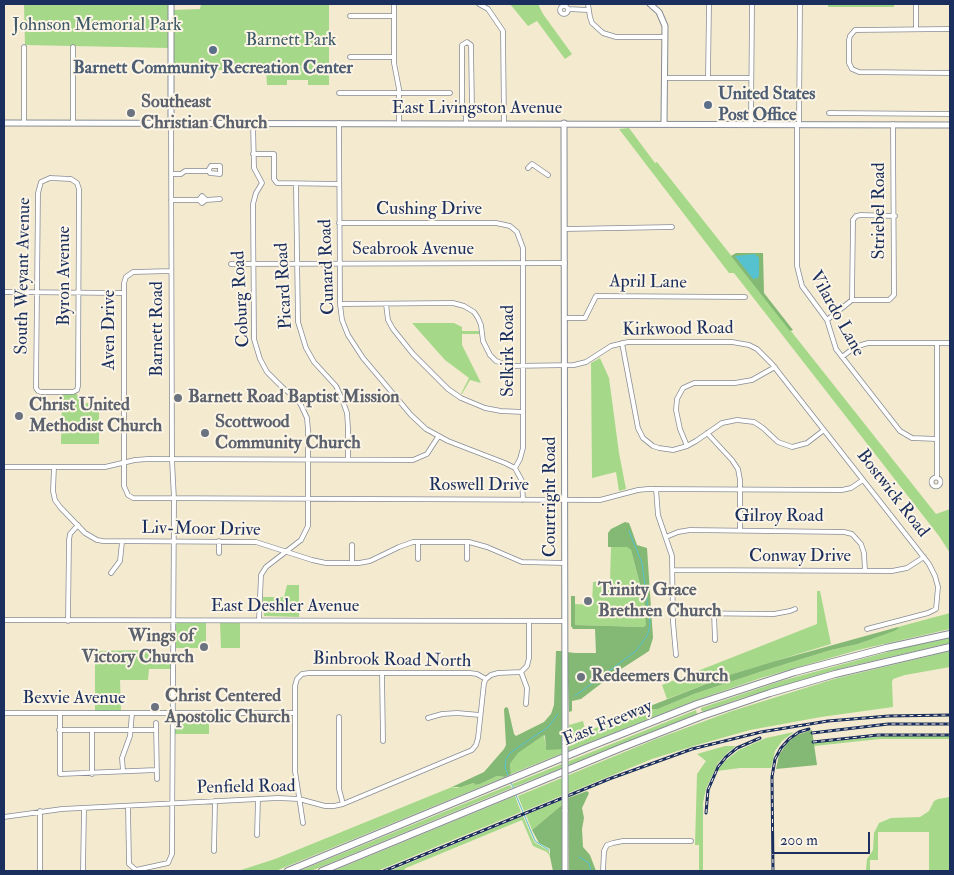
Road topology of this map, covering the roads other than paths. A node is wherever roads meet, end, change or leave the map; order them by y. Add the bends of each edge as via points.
1 (171, 4) edge
2 (394, 4) edge
3 (479, 4) edge
4 (588, 4) edge
5 (650, 4) edge
6 (709, 4) edge
7 (752, 4) edge
8 (800, 4) edge
9 (916, 4) edge
10 (568, 9) dead end
11 (588, 10) junction
12 (350, 16) dead end
13 (394, 16) junction
14 (916, 29) junction
15 (950, 30) edge
16 (665, 37) junction
17 (24, 47) dead end
18 (73, 47) dead end
19 (394, 56) junction
20 (350, 57) dead end
21 (950, 72) edge
22 (664, 78) junction
23 (708, 78) junction
24 (752, 78) junction
25 (339, 93) dead end
26 (399, 93) junction
27 (450, 93) dead end
28 (829, 113) dead end
29 (950, 114) edge
30 (466, 116) junction
31 (73, 122) junction
32 (171, 122) junction
33 (4, 123) edge
34 (24, 123) junction
35 (253, 123) junction
36 (339, 123) junction
37 (399, 123) junction
38 (466, 123) junction
39 (504, 123) junction
40 (564, 123) junction
41 (664, 123) junction
42 (751, 124) junction
43 (798, 124) junction
44 (893, 124) junction
45 (950, 124) edge
46 (253, 154) junction
47 (528, 168) dead end
48 (209, 171) dead end
49 (171, 174) junction
50 (548, 175) dead end
51 (58, 178) joint
52 (339, 184) junction
53 (296, 186) dead end
54 (171, 200) junction
55 (220, 200) dead end
56 (895, 216) junction
57 (339, 223) junction
58 (672, 227) dead end
59 (565, 229) junction
60 (517, 232) joint
61 (339, 263) junction
62 (523, 263) junction
63 (565, 263) junction
64 (231, 264) dead end
65 (253, 264) junction
66 (296, 264) junction
67 (171, 271) junction
68 (4, 292) edge
69 (37, 292) junction
70 (78, 292) junction
71 (123, 292) junction
72 (745, 298) dead end
73 (852, 300) junction
74 (340, 304) junction
75 (386, 304) junction
76 (565, 318) junction
77 (827, 320) junction
78 (622, 343) junction
79 (937, 343) junction
80 (950, 343) edge
81 (756, 349) joint
82 (842, 357) junction
83 (523, 366) junction
84 (565, 366) junction
85 (775, 367) junction
86 (76, 390) joint
87 (523, 412) junction
88 (824, 430) junction
89 (707, 433) junction
90 (438, 437) junction
91 (937, 439) junction
92 (687, 446) junction
93 (172, 460) junction
94 (308, 460) junction
95 (348, 460) junction
96 (124, 463) junction
97 (4, 467) edge
98 (54, 467) junction
99 (514, 468) junction
100 (937, 477) dead end
101 (863, 480) junction
102 (656, 489) junction
103 (740, 490) junction
104 (125, 491) joint
105 (174, 499) junction
106 (308, 500) junction
107 (523, 500) junction
108 (565, 500) junction
109 (78, 525) junction
110 (740, 530) junction
111 (666, 537) junction
112 (174, 541) junction
113 (219, 541) junction
114 (122, 542) junction
115 (418, 542) junction
116 (467, 542) junction
117 (352, 544) dead end
118 (286, 551) junction
119 (219, 553) dead end
120 (924, 557) junction
121 (418, 559) dead end
122 (467, 559) dead end
123 (352, 562) junction
124 (565, 563) junction
125 (673, 570) junction
126 (865, 571) junction
127 (111, 573) dead end
128 (795, 609) dead end
129 (673, 613) junction
130 (714, 613) junction
131 (4, 620) edge
132 (259, 620) junction
133 (68, 621) junction
134 (173, 621) junction
135 (529, 621) junction
136 (565, 621) junction
137 (867, 629) dead end
138 (950, 634) edge
139 (715, 640) dead end
140 (950, 647) edge
141 (676, 655) dead end
142 (521, 672) junction
143 (382, 673) junction
144 (486, 679) junction
145 (526, 704) dead end
146 (4, 713) edge
147 (60, 713) junction
148 (132, 713) junction
149 (173, 713) junction
150 (295, 714) junction
151 (480, 715) junction
152 (339, 718) dead end
153 (428, 718) dead end
154 (156, 723) dead end
155 (59, 730) junction
156 (92, 730) junction
157 (132, 730) junction
158 (156, 730) junction
159 (383, 741) dead end
160 (156, 770) junction
161 (123, 771) junction
162 (92, 774) junction
163 (157, 780) dead end
164 (298, 798) junction
165 (258, 799) junction
166 (215, 801) junction
167 (172, 803) junction
168 (343, 804) junction
169 (128, 806) junction
170 (84, 808) junction
171 (40, 811) junction
172 (4, 817) edge
173 (303, 823) dead end
174 (257, 835) dead end
175 (691, 841) dead end
176 (214, 851) dead end
177 (40, 871) edge
178 (83, 871) edge
179 (288, 871) edge
180 (322, 871) edge
181 (566, 871) edge
182 (603, 871) edge

1 - 32 street, Barnett Road
2 - 13 street
3 - 39 street via 488,9 501,27 504,38
4 - 11 street
5 - 16 street via 662,16
6 - 23 street
7 - 24 street
8 - 43 street, Vilardo Lane
9 - 14 street
10 - 11 street
11 - 16 street via 596,28 609,36
12 - 13 street
13 - 19 street
14 - 15 street
14 - 21 street via 858,29 852,32 849,40 852,70
16 - 22 street
17 - 34 street
18 - 31 street
19 - 20 street
19 - 26 street
22 - 23 street
22 - 41 street
23 - 24 street
24 - 42 street
25 - 26 street
26 - 27 street
26 - 37 street
28 - 29 street
30 - 30 street via 472,109 471,45 467,42 462,45 462,109
30 - 38 street
31 - 32 street, East Livingston Avenue
31 - 34 street, East Livingston Avenue
32 - 35 street, East Livingston Avenue
32 - 49 street, Barnett Road
33 - 34 street, East Livingston Avenue
35 - 36 street, East Livingston Avenue
35 - 46 street, Coburg Road
36 - 37 street, East Livingston Avenue
36 - 52 street, Cunard Road
37 - 38 street, East Livingston Avenue
38 - 39 street, East Livingston Avenue
39 - 40 street, East Livingston Avenue
40 - 41 street, East Livingston Avenue
40 - 59 street, Courtright Road
41 - 42 street, East Livingston Avenue
42 - 43 street, East Livingston Avenue
43 - 44 street, East Livingston Avenue
43 - 77 street, Vilardo Lane via 798,273 806,292
44 - 45 street, East Livingston Avenue
44 - 56 street, Striebel Road
46 - 52 street via 274,154 274,179 277,183
46 - 65 street, Coburg Road via 255,173 262,183 254,198
47 - 50 street via 532,164
48 - 49 street
49 - 54 street, Barnett Road
51 - 69 street, South Weyant Avenue via 44,180 38,189
51 - 70 street, Byron Avenue via 71,179 79,188
52 - 57 street, Cunard Road
53 - 66 street, Picard Road
54 - 55 street via 199,200 202,203
54 - 67 street, Barnett Road
56 - 73 street, Striebel Road via 895,290 892,298
56 - 73 street via 854,217
57 - 60 street, Cushing Drive via 496,223 510,226
57 - 61 street, Cunard Road
58 - 59 street
59 - 63 street, Courtright Road
60 - 62 street, Selkirk Road
61 - 62 street, Seabrook Avenue
61 - 66 street, Seabrook Avenue
61 - 74 street, Cunard Road
62 - 63 street, Seabrook Avenue
62 - 83 street, Selkirk Road
63 - 76 street, Courtright Road
64 - 65 street, Seabrook Avenue
65 - 66 street, Seabrook Avenue
65 - 94 street, Coburg Road via 257,352 271,378 301,405 308,424
66 - 95 street, Picard Road via 296,310 301,337 314,362 336,386 342,399 347,413
67 - 71 street, Aven Drive via 133,272 124,280
67 - 93 street, Barnett Road
68 - 69 street
69 - 70 street
69 - 86 street, South Weyant Avenue via 37,390
70 - 71 street
70 - 86 street, Byron Avenue
71 - 96 street, Aven Drive
72 - 76 street, April Lane via 596,296 585,318
73 - 77 street
74 - 75 street, Kirkwood Road
74 - 90 street, Cunard Road via 342,320 358,352 411,415
75 - 83 street, Kirkwood Road via 453,303 464,306 478,318 490,355 502,364
75 - 87 street via 393,329 418,360 448,389 477,406
76 - 84 street, Courtright Road
77 - 82 street, Vilardo Lane via 833,343
78 - 81 street, Kirkwood Road via 732,342
78 - 84 street, Kirkwood Road via 586,362
78 - 92 street via 638,428 647,442 659,448
79 - 80 street
79 - 82 street via 868,343 854,347
79 - 91 street
81 - 85 street, Bostwick Road
82 - 91 street, Vilardo Lane via 903,434 912,438
83 - 84 street, Kirkwood Road
83 - 87 street, Selkirk Road
84 - 108 street, Courtright Road
85 - 88 street, Bostwick Road
85 - 92 street via 752,380 694,383 683,388 677,398 676,410
87 - 99 street, Selkirk Road via 522,453
88 - 89 street via 807,443 792,447 778,442 763,428 748,421 726,421
88 - 101 street, Bostwick Road
89 - 92 street
89 - 103 street via 735,464 740,474
90 - 95 street via 427,454 417,459
90 - 99 street, Cunard Road
91 - 100 street
93 - 94 street
93 - 96 street
93 - 105 street, Barnett Road
94 - 95 street
94 - 106 street, Coburg Road
96 - 98 street via 105,467
96 - 104 street, Aven Drive
97 - 98 street
98 - 109 street, Liv-Moor Drive via 55,500
99 - 107 street via 522,481
101 - 103 street, Roswell Drive via 842,490
101 - 120 street, Bostwick Road
102 - 103 street, Roswell Drive
102 - 108 street, Roswell Drive via 600,500
102 - 111 street via 658,515
103 - 110 street
104 - 105 street, Roswell Drive via 138,499
105 - 106 street, Roswell Drive
105 - 112 street, Barnett Road
106 - 107 street, Roswell Drive
106 - 118 street, Coburg Road via 307,530 301,540
107 - 108 street, Roswell Drive
108 - 124 street, Courtright Road
109 - 114 street, Liv-Moor Drive via 97,540
109 - 133 street via 68,540
110 - 111 street, Gilroy Road via 684,530
110 - 126 street, Gilroy Road via 852,534 861,544
111 - 125 street
112 - 113 street, Liv-Moor Drive
112 - 114 street, Liv-Moor Drive
112 - 134 street, Barnett Road
113 - 118 street, Liv-Moor Drive via 256,542
113 - 119 street
114 - 127 street via 120,561
115 - 116 street, Liv-Moor Drive
115 - 121 street
115 - 123 street, Liv-Moor Drive via 406,544 370,561
116 - 122 street
116 - 124 street, Liv-Moor Drive via 522,562
117 - 123 street
118 - 123 street, Liv-Moor Drive via 319,562
118 - 132 street, Coburg Road via 261,575
120 - 126 street, Conway Drive via 899,570
120 - 137 street, Bostwick Road via 938,587 936,609
124 - 136 street, Courtright Road
125 - 126 street, Conway Drive
125 - 129 street
128 - 130 street via 774,614
129 - 130 street
129 - 141 street
130 - 139 street
131 - 133 street, East Deshler Avenue
132 - 134 street, East Deshler Avenue
132 - 135 street, East Deshler Avenue
133 - 134 street, East Deshler Avenue
134 - 149 street, Barnett Road
135 - 136 street, East Deshler Avenue
135 - 142 street via 530,658
136 - 181 street, Courtright Road, bridge
138 - 179 highway, East Freeway via 795,672 729,693
140 - 180 highway, East Freeway via 835,674 755,698 667,730
142 - 144 street via 498,673
142 - 145 street via 527,688
143 - 144 street, Binbrook Road North via 470,673
143 - 150 street, Binbrook Road North via 302,674 295,686
143 - 159 street
144 - 151 street
146 - 147 street, Bexvie Avenue
147 - 148 street, Bexvie Avenue
147 - 155 street
148 - 149 street, Bexvie Avenue
148 - 157 street
149 - 150 street, Bexvie Avenue
149 - 167 street, Barnett Road
150 - 164 street
151 - 153 street via 457,713
151 - 168 street, Penfield Road via 476,745 466,754
152 - 168 street via 339,789
154 - 158 street
155 - 156 street
155 - 162 street via 60,774
156 - 157 street
156 - 162 street
157 - 158 street
157 - 161 street via 122,758
158 - 160 street
160 - 161 street
160 - 163 street
161 - 162 street
164 - 165 street, Penfield Road
164 - 168 street, Penfield Road via 325,806
164 - 173 street
165 - 166 street, Penfield Road
165 - 174 street
166 - 167 street, Penfield Road
166 - 176 street
167 - 169 street, Penfield Road
167 - 169 street, Barnett Road via 170,860 164,865 142,870 131,868 127,859
169 - 170 street, Penfield Road
170 - 171 street, Penfield Road
170 - 178 street
171 - 172 street, Penfield Road
171 - 177 street
175 - 182 street via 623,841 607,845

